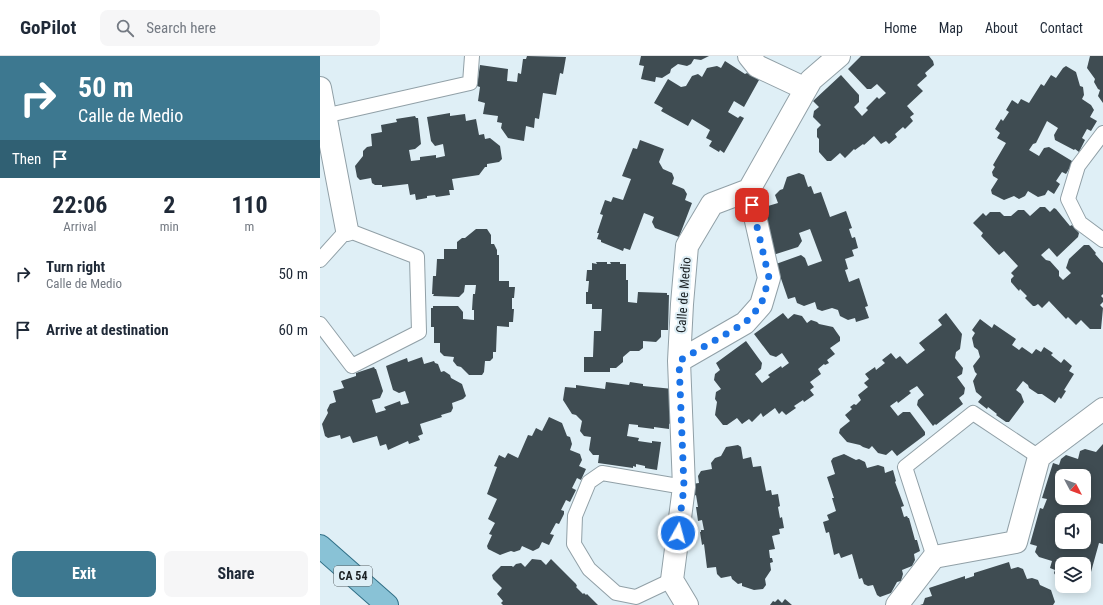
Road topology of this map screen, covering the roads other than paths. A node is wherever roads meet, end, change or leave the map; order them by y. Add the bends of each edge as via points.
1 (472, 56) edge
2 (749, 56) edge
3 (839, 56) edge
4 (320, 88) edge
5 (806, 89) junction
6 (323, 117) edge
7 (1103, 133) edge
8 (749, 190) junction
9 (347, 230) junction
10 (1103, 240) edge
11 (320, 260) edge
12 (320, 324) edge
13 (679, 361) junction
14 (1103, 409) edge
15 (1039, 457) junction
16 (684, 487) junction
17 (320, 546) edge
18 (934, 557) junction
19 (672, 580) junction
20 (387, 605) edge
21 (687, 605) edge
22 (897, 605) edge

1 - 6 lane via 470,83
2 - 5 street via 757,66
3 - 5 street via 811,80
4 - 6 street
5 - 8 street
6 - 9 street
7 - 10 lane via 1078,166 1068,199 1080,223
8 - 13 street, Calle de Medio via 712,204 687,246
8 - 13 street via 769,278 761,305 745,323
9 - 11 lane
9 - 12 lane via 417,257 419,332 352,366
13 - 16 street, Calle de Medio
14 - 15 street
15 - 18 street via 1016,542
15 - 18 lane via 973,413 905,467
16 - 19 street, Calle de Medio
16 - 19 lane via 602,473 589,482 575,516 574,544 589,569 616,593 636,597
17 - 20 main road, CA 54
18 - 22 street
19 - 21 street

